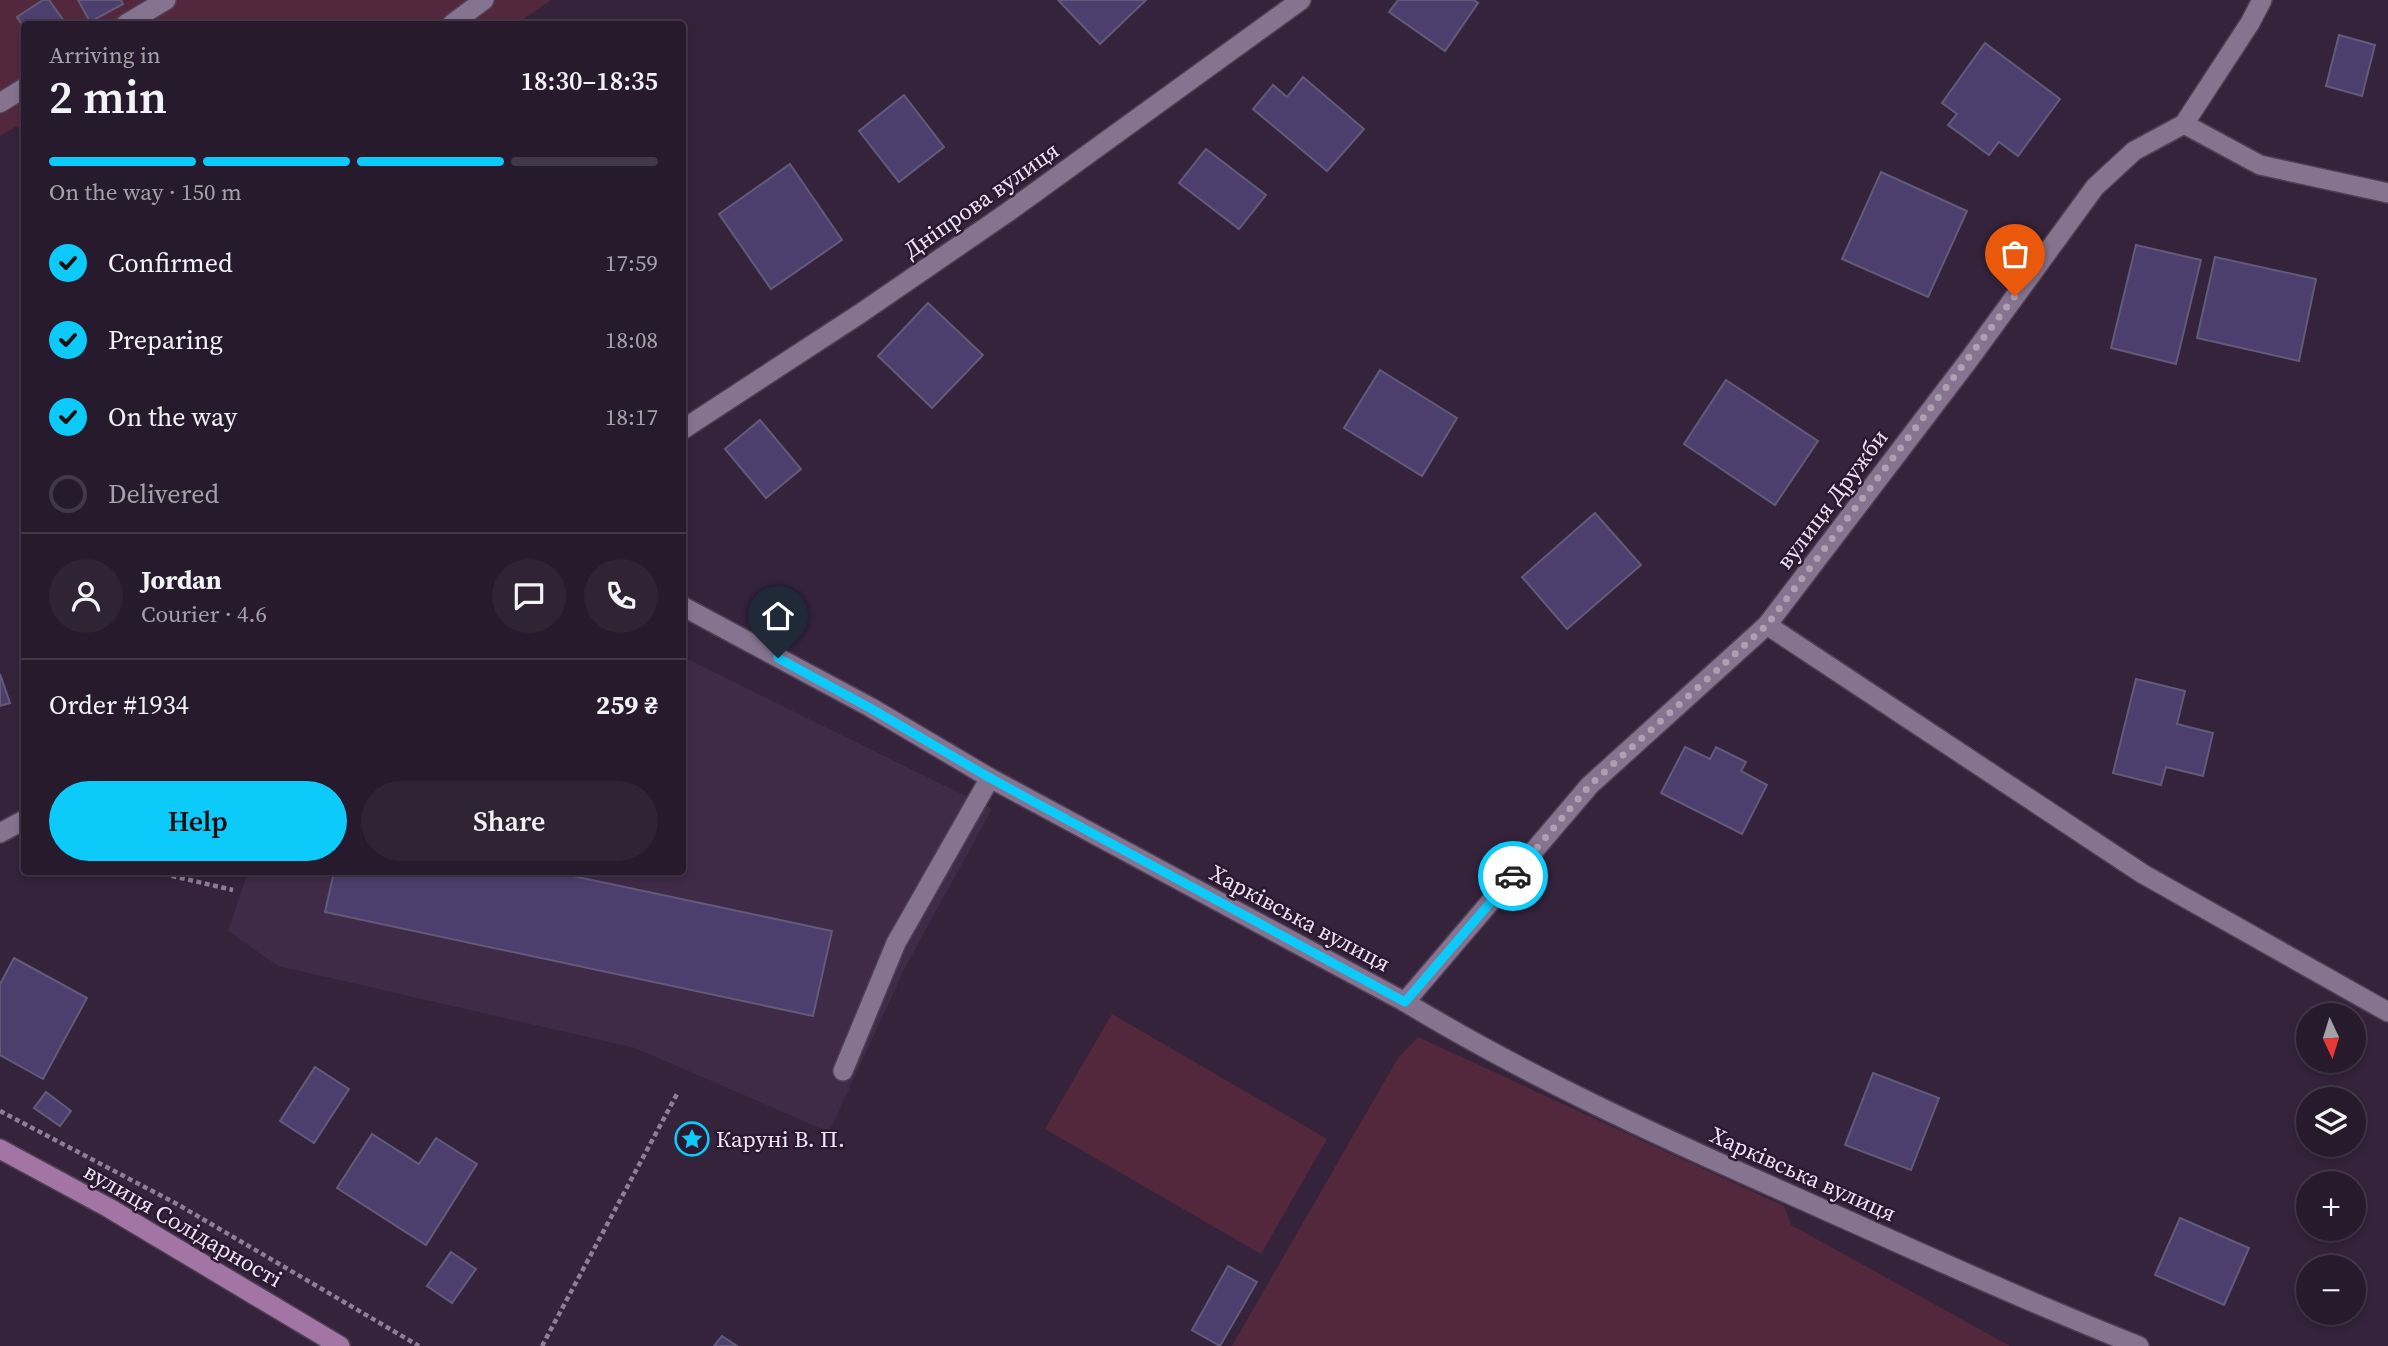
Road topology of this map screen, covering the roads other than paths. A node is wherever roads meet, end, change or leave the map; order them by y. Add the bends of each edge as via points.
1 (166, 0) edge
2 (484, 0) edge
3 (1301, 0) edge
4 (2262, 0) edge
5 (131, 21) edge
6 (456, 21) edge
7 (21, 90) edge
8 (0, 103) edge
9 (2184, 124) junction
10 (2388, 193) edge
11 (686, 427) edge
12 (686, 608) edge
13 (1767, 625) junction
14 (990, 778) junction
15 (21, 822) edge
16 (0, 833) edge
17 (1405, 1002) junction
18 (2388, 1012) edge
19 (843, 1072) dead end
20 (0, 1149) edge
21 (340, 1346) edge
22 (2139, 1346) edge

1 - 5 street
2 - 6 street
3 - 11 street, Дніпрова вулиця via 1009,212
4 - 9 street, вулиця Дружби
7 - 8 street
9 - 10 street via 2260,165
9 - 13 street, вулиця Дружби via 2134,151 2095,187
12 - 14 street, Харківська вулиця
13 - 17 street, вулиця Дружби via 1590,785
13 - 18 street via 2143,874
14 - 17 street, Харківська вулиця
14 - 19 street via 896,943
15 - 16 street
17 - 22 street, Харківська вулиця via 1466,1039 1665,1139 2022,1299
20 - 21 main road, вулиця Солідарності via 109,1208

